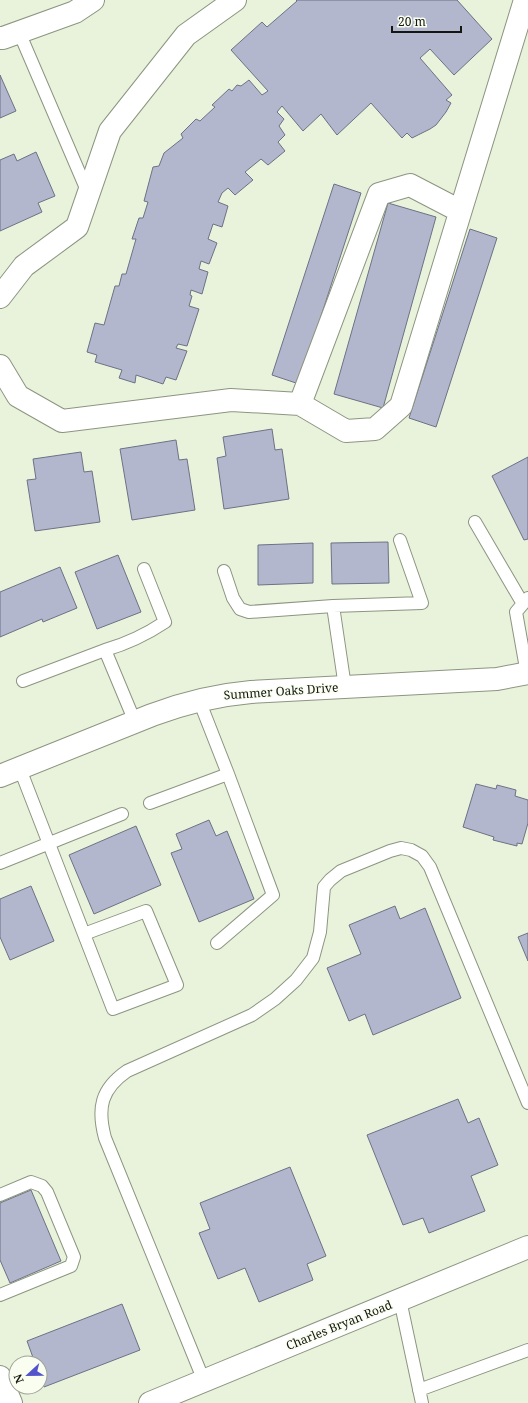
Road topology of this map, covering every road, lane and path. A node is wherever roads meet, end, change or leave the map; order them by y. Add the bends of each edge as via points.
1 (93, 0) edge
2 (235, 0) edge
3 (525, 0) edge
4 (9, 35) edge
5 (88, 193) junction
6 (460, 211) junction
7 (0, 297) edge
8 (0, 366) edge
9 (300, 404) junction
10 (475, 522) dead end
11 (400, 540) dead end
12 (144, 569) dead end
13 (224, 571) dead end
14 (525, 601) edge
15 (332, 606) junction
16 (105, 650) junction
17 (527, 674) edge
18 (23, 681) dead end
19 (345, 687) junction
20 (199, 700) junction
21 (134, 722) junction
22 (10, 772) edge
23 (228, 774) junction
24 (150, 803) dead end
25 (122, 814) dead end
26 (49, 843) junction
27 (0, 864) edge
28 (84, 934) junction
29 (217, 943) dead end
30 (528, 1103) edge
31 (0, 1195) edge
32 (528, 1247) edge
33 (0, 1295) edge
34 (400, 1300) junction
35 (528, 1350) edge
36 (0, 1377) edge
37 (204, 1381) junction
38 (419, 1390) junction
39 (11, 1403) edge
40 (150, 1403) edge
41 (422, 1403) edge

1 - 4 street via 74,12
2 - 5 street via 186,35 110,131
3 - 6 street
4 - 5 lane
5 - 7 street via 76,227 24,266
6 - 9 street via 410,186 379,194
6 - 9 street via 401,406 375,429 346,431
8 - 9 street via 18,396 62,421 231,400
10 - 14 lane
11 - 15 lane via 422,603
12 - 16 lane via 165,622 117,647
13 - 15 lane via 233,598 240,609 250,612
14 - 17 lane via 516,612
15 - 19 lane
16 - 18 lane
16 - 21 lane
17 - 19 street, Summer Oaks Drive via 497,679
19 - 20 street, Summer Oaks Drive via 225,694
20 - 21 street, Summer Oaks Drive via 174,706
20 - 23 lane
21 - 22 street, Summer Oaks Drive
22 - 26 lane
23 - 24 lane
23 - 29 lane via 272,895
25 - 26 lane
26 - 27 lane
26 - 28 lane
28 - 28 lane via 113,1009 177,985 146,911
30 - 37 lane via 430,867 422,856 401,848 341,871 330,880 324,887 320,932 313,958 296,980 275,999 252,1014 116,1078 107,1090 101,1106 105,1138
31 - 33 lane via 31,1182 42,1186 47,1192 74,1257 72,1266
32 - 34 street, Charles Bryan Road
34 - 37 street, Charles Bryan Road
34 - 38 lane
35 - 38 lane
36 - 39 street
37 - 40 street, Charles Bryan Road
38 - 41 lane

